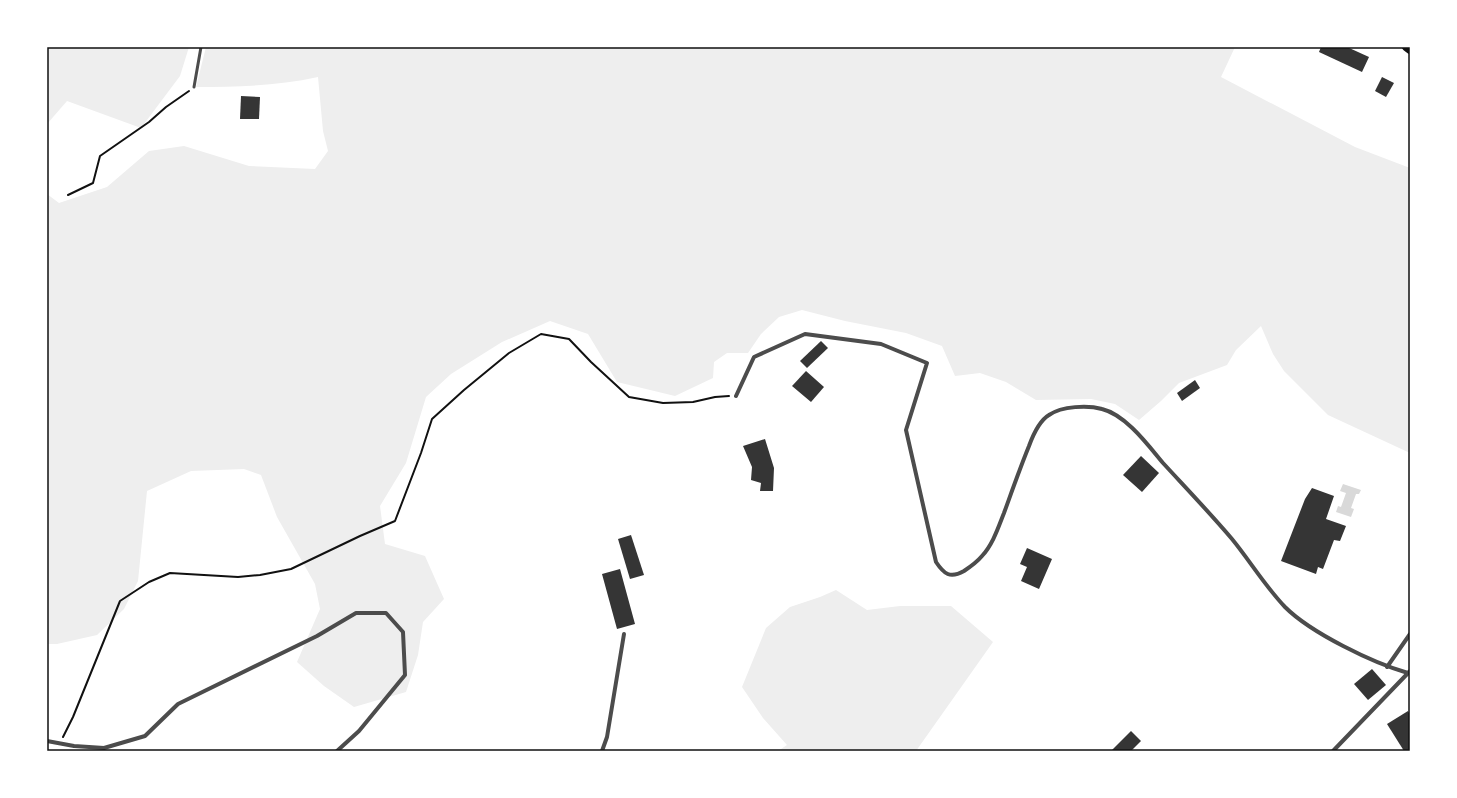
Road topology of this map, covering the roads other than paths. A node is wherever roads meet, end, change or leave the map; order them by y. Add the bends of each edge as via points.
1 (201, 47) edge
2 (1406, 47) edge
3 (1410, 50) edge
4 (194, 87) road end
5 (736, 396) road end
6 (624, 634) dead end
7 (1410, 634) edge
8 (1387, 667) junction
9 (1409, 672) edge
10 (47, 741) edge
11 (337, 751) edge
12 (602, 751) edge
13 (1333, 751) edge

1 - 4 lane
2 - 3 main road
5 - 8 street via 754,357 805,334 881,344 927,363 906,430 936,562 942,571 949,575 957,575 970,568 983,556 995,536 1029,445 1039,425 1048,415 1061,409 1078,407 1102,409 1118,416 1149,446 1232,540 1286,607 1311,627
6 - 12 street via 607,737
7 - 8 street
8 - 9 street
9 - 13 street
10 - 11 street via 104,748 145,736 178,704 317,636 356,613 386,613 403,632 405,675 359,732

